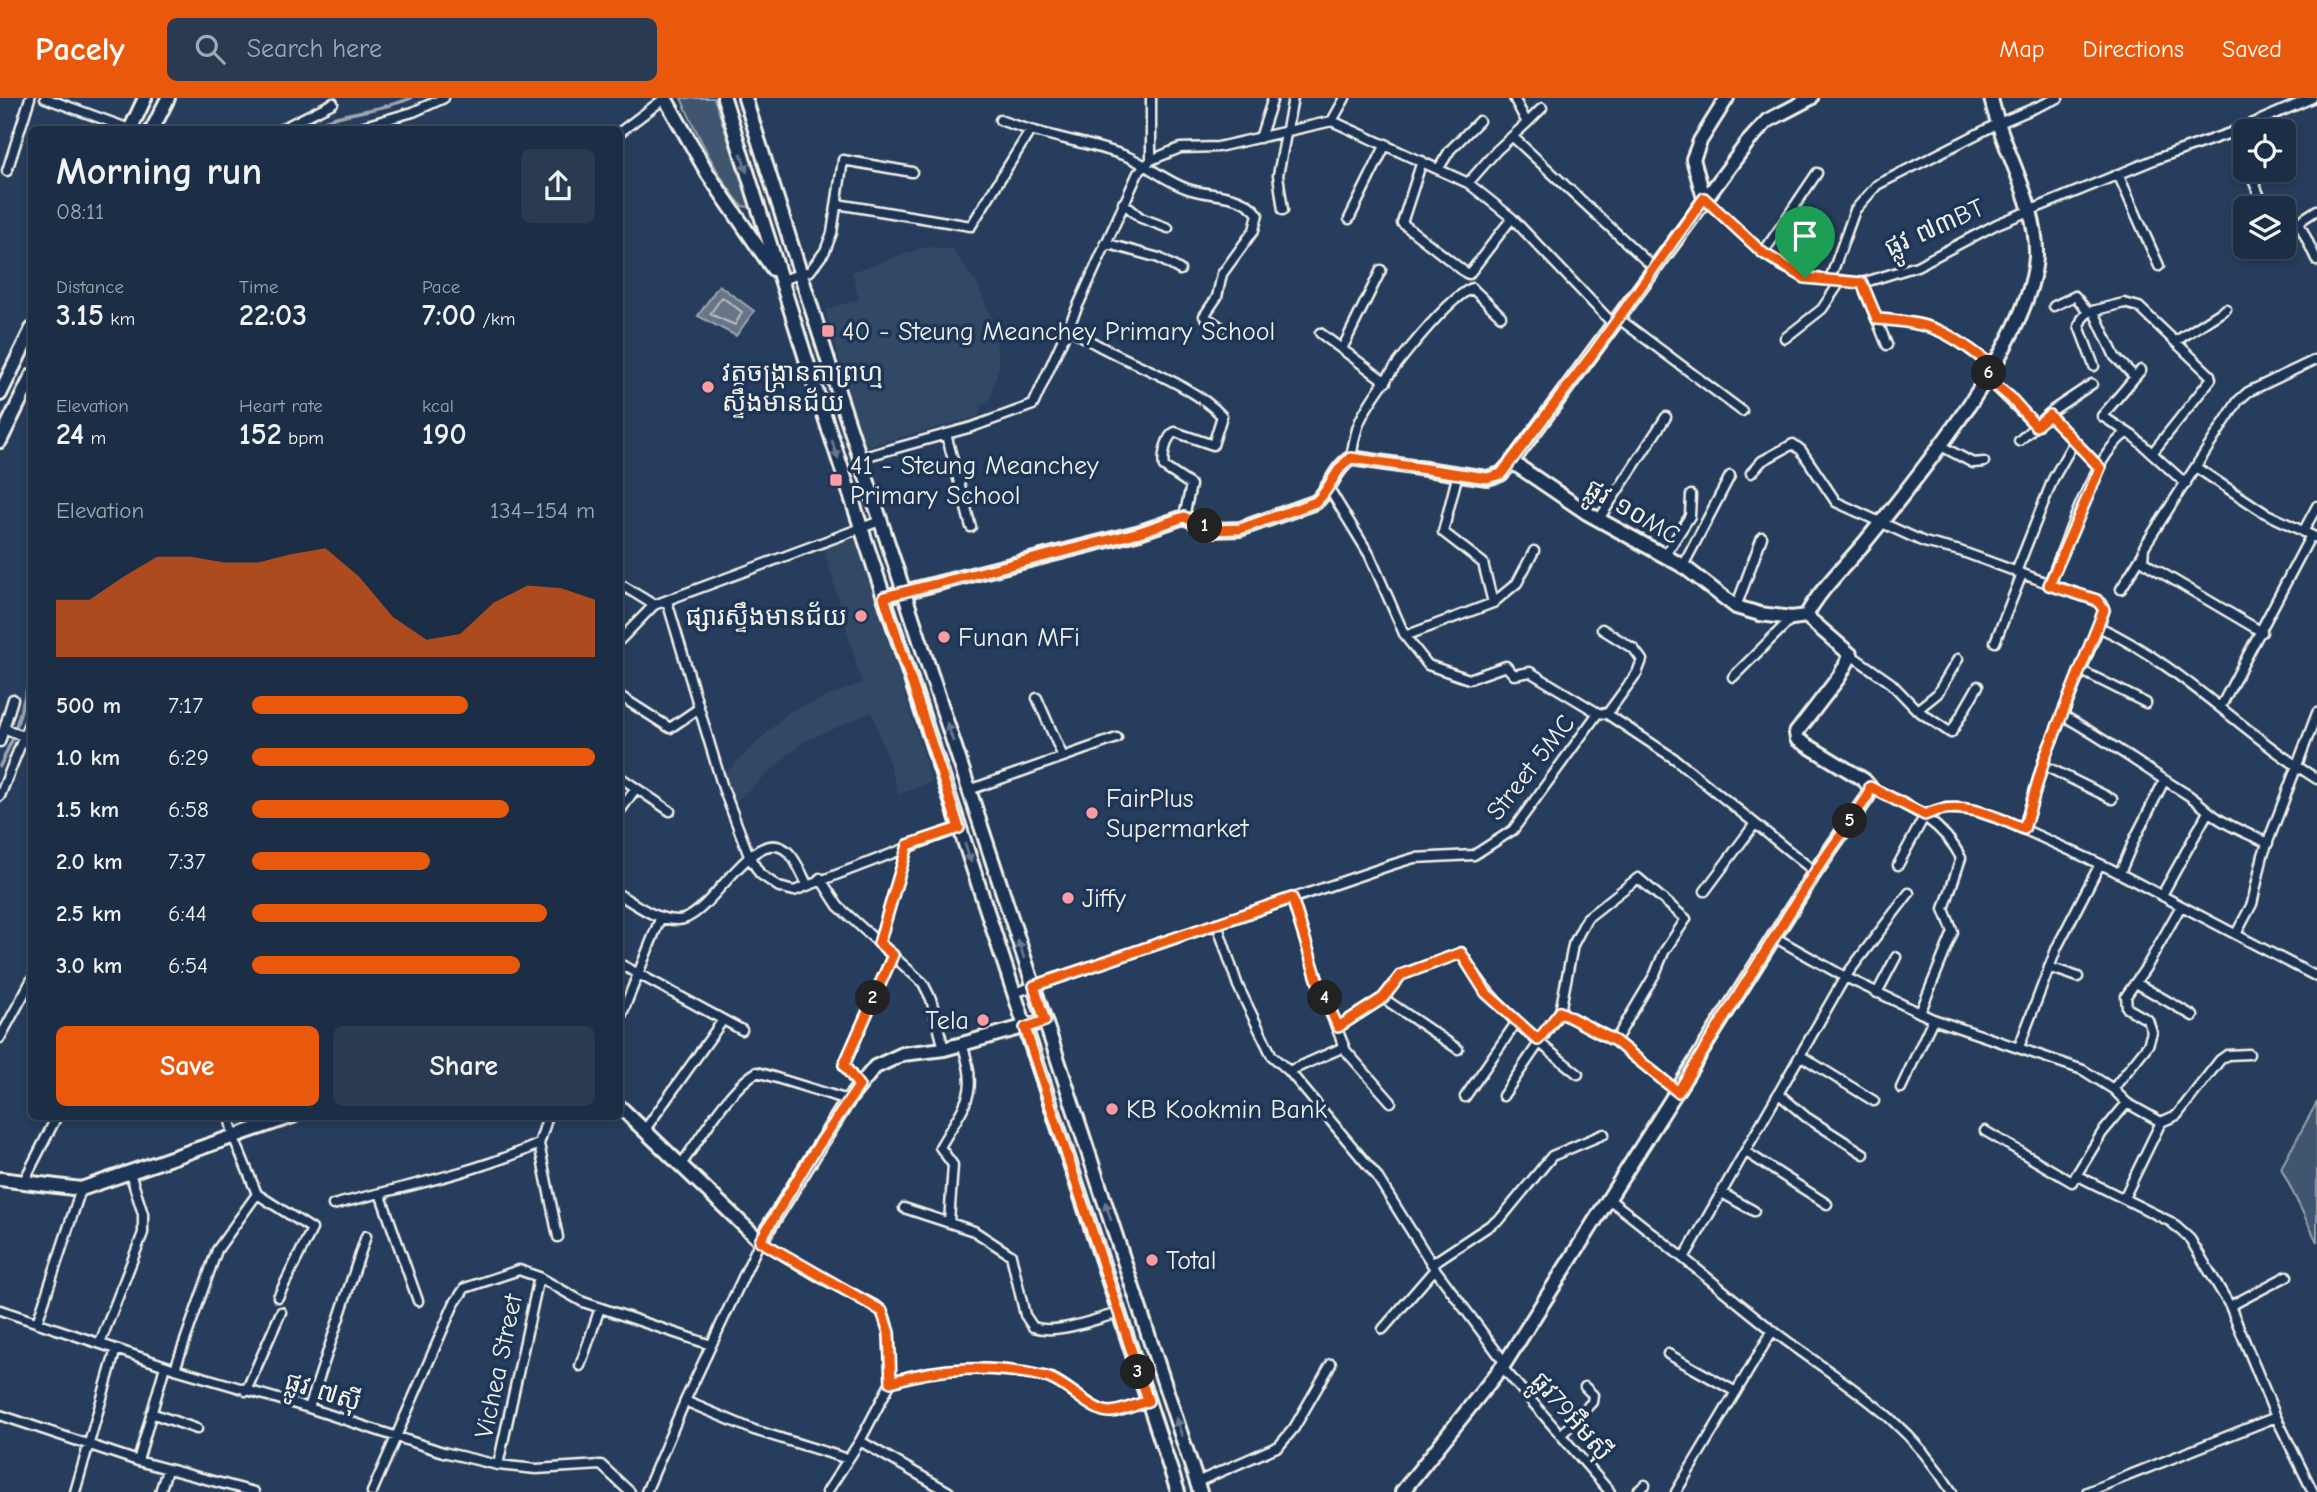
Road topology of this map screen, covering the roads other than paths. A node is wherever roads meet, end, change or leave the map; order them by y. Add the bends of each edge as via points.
1 (30, 98) edge
2 (45, 98) edge
3 (145, 98) edge
4 (168, 98) edge
5 (444, 98) edge
6 (665, 98) edge
7 (724, 98) edge
8 (746, 98) edge
9 (1151, 98) edge
10 (1273, 98) edge
11 (1293, 98) edge
12 (1345, 98) edge
13 (1514, 98) edge
14 (1727, 98) edge
15 (1811, 98) edge
16 (1991, 98) edge
17 (2058, 98) edge
18 (2312, 98) edge
19 (434, 100) edge
20 (333, 103) dead end
21 (1542, 108) dead end
22 (2263, 119) edge
23 (1000, 120) dead end
24 (1332, 121) junction
25 (1479, 121) dead end
26 (1528, 123) junction
27 (1997, 124) junction
28 (122, 126) edge
29 (131, 126) edge
30 (154, 126) edge
31 (294, 126) edge
32 (361, 126) edge
33 (623, 130) edge
34 (1030, 131) junction
35 (2233, 132) edge
36 (1284, 133) junction
37 (1260, 138) junction
38 (1514, 138) junction
39 (1385, 144) junction
40 (1422, 160) junction
41 (1148, 164) junction
42 (1439, 168) junction
43 (7, 171) dead end
44 (912, 172) dead end
45 (1817, 173) dead end
46 (2118, 174) junction
47 (1468, 183) junction
48 (1704, 198) junction
49 (1123, 203) junction
50 (837, 204) junction
51 (1283, 210) dead end
52 (2029, 210) junction
53 (2317, 210) edge
54 (1512, 218) junction
55 (1349, 219) dead end
56 (1168, 228) dead end
57 (1105, 243) junction
58 (1763, 253) junction
59 (2317, 261) edge
60 (2159, 266) dead end
61 (1654, 268) junction
62 (1381, 270) dead end
63 (1180, 271) dead end
64 (800, 274) junction
65 (1469, 274) junction
66 (1830, 279) junction
67 (780, 280) junction
68 (1840, 282) junction
69 (1862, 283) junction
70 (1472, 288) junction
71 (2054, 306) dead end
72 (2226, 309) dead end
73 (2091, 312) junction
74 (1501, 316) dead end
75 (1877, 319) junction
76 (1616, 321) junction
77 (1070, 328) junction
78 (1222, 328) dead end
79 (1320, 333) dead end
80 (28, 337) edge
81 (1785, 338) dead end
82 (2176, 341) junction
83 (1887, 345) dead end
84 (1343, 347) junction
85 (2317, 359) edge
86 (2094, 366) dead end
87 (1989, 372) junction
88 (1386, 382) junction
89 (28, 384) edge
90 (2092, 384) dead end
91 (0, 394) edge
92 (1742, 411) dead end
93 (2049, 415) junction
94 (1666, 417) dead end
95 (2036, 426) junction
96 (946, 434) junction
97 (2125, 434) junction
98 (0, 441) edge
99 (2019, 441) dead end
100 (2074, 442) junction
101 (1941, 446) junction
102 (2153, 452) junction
103 (860, 458) junction
104 (1351, 458) junction
105 (1512, 462) junction
106 (1984, 462) dead end
107 (2100, 468) junction
108 (2197, 468) junction
109 (1458, 473) junction
110 (1751, 473) dead end
111 (1730, 476) dead end
112 (2186, 484) junction
113 (1328, 487) junction
114 (1691, 495) dead end
115 (2317, 506) edge
116 (1184, 517) junction
117 (1599, 519) junction
118 (880, 521) junction
119 (1881, 522) junction
120 (971, 527) dead end
121 (861, 528) junction
122 (2310, 535) edge
123 (1762, 537) dead end
124 (1534, 551) dead end
125 (1665, 555) junction
126 (2141, 555) junction
127 (1683, 566) junction
128 (2019, 573) junction
129 (2049, 585) junction
130 (623, 586) edge
131 (2121, 589) dead end
132 (903, 591) junction
133 (884, 597) junction
134 (667, 601) junction
135 (1493, 603) junction
136 (654, 605) junction
137 (1736, 607) junction
138 (1806, 616) junction
139 (1791, 618) junction
140 (2099, 627) junction
141 (1602, 629) dead end
142 (2262, 632) junction
143 (1405, 636) junction
144 (623, 637) edge
145 (1995, 642) dead end
146 (1851, 655) junction
147 (1958, 659) dead end
148 (2082, 671) junction
149 (1733, 677) dead end
150 (1978, 686) dead end
151 (623, 698) edge
152 (1037, 698) dead end
153 (13, 699) dead end
154 (2146, 703) dead end
155 (2221, 706) junction
156 (698, 709) junction
157 (1917, 710) junction
158 (1602, 713) junction
159 (2317, 713) edge
160 (2062, 715) junction
161 (28, 724) edge
162 (7, 730) junction
163 (22, 735) junction
164 (1117, 738) dead end
165 (0, 742) edge
166 (1063, 757) junction
167 (2043, 765) junction
168 (2297, 767) junction
169 (623, 779) edge
170 (2317, 779) edge
171 (2164, 781) junction
172 (1870, 787) junction
173 (636, 788) junction
174 (969, 790) junction
175 (0, 796) edge
176 (2112, 799) dead end
177 (623, 807) edge
178 (670, 811) dead end
179 (2208, 811) junction
180 (1925, 815) junction
181 (1754, 825) junction
182 (959, 828) junction
183 (2024, 829) junction
184 (2268, 844) junction
185 (908, 845) junction
186 (750, 856) junction
187 (2100, 864) junction
188 (1898, 865) dead end
189 (1815, 872) junction
190 (2120, 873) junction
191 (820, 878) junction
192 (807, 884) junction
193 (1706, 891) dead end
194 (1909, 893) dead end
195 (2162, 895) junction
196 (623, 897) edge
197 (1292, 898) junction
198 (2181, 905) junction
199 (660, 919) junction
200 (1217, 924) junction
201 (2236, 934) junction
202 (1774, 937) junction
203 (879, 943) junction
204 (893, 955) junction
205 (1896, 957) dead end
206 (623, 966) edge
207 (2049, 967) junction
208 (638, 973) junction
209 (1845, 976) junction
210 (2078, 977) dead end
211 (2317, 977) edge
212 (2136, 983) junction
213 (28, 986) edge
214 (1034, 986) junction
215 (1014, 993) junction
216 (1877, 993) junction
217 (1383, 998) junction
218 (623, 1011) edge
219 (1560, 1012) junction
220 (1920, 1013) junction
221 (2193, 1016) dead end
222 (1933, 1019) junction
223 (723, 1020) junction
224 (1045, 1021) junction
225 (1516, 1023) junction
226 (1338, 1027) junction
227 (1025, 1028) junction
228 (742, 1030) dead end
229 (0, 1038) edge
230 (1538, 1040) junction
231 (1615, 1041) junction
232 (962, 1044) junction
233 (2019, 1046) junction
234 (1345, 1047) junction
235 (944, 1049) junction
236 (1458, 1049) dead end
237 (2249, 1054) dead end
238 (1801, 1056) junction
239 (1289, 1071) junction
240 (1578, 1074) dead end
241 (859, 1086) junction
242 (1901, 1088) dead end
243 (2113, 1089) junction
244 (1678, 1092) junction
245 (1779, 1094) junction
246 (1503, 1096) dead end
247 (1465, 1097) dead end
248 (848, 1100) junction
249 (1874, 1101) dead end
250 (1391, 1102) dead end
251 (2127, 1103) junction
252 (623, 1110) edge
253 (55, 1120) edge
254 (230, 1120) edge
255 (283, 1120) edge
256 (547, 1120) edge
257 (2161, 1122) junction
258 (644, 1131) junction
259 (1985, 1131) dead end
260 (1604, 1134) dead end
261 (234, 1139) junction
262 (539, 1144) junction
263 (1745, 1152) junction
264 (1864, 1154) dead end
265 (680, 1166) junction
266 (130, 1173) junction
267 (2076, 1175) junction
268 (0, 1179) edge
269 (24, 1181) junction
270 (81, 1189) junction
271 (380, 1193) junction
272 (1722, 1193) junction
273 (257, 1194) junction
274 (2124, 1198) junction
275 (1610, 1200) junction
276 (1827, 1204) dead end
277 (333, 1205) dead end
278 (904, 1208) dead end
279 (1754, 1211) dead end
280 (949, 1222) junction
281 (366, 1236) dead end
282 (558, 1237) dead end
283 (760, 1241) junction
284 (1684, 1258) junction
285 (1434, 1266) junction
286 (2287, 1276) dead end
287 (538, 1277) junction
288 (278, 1297) dead end
289 (418, 1301) dead end
290 (2230, 1306) junction
291 (600, 1308) junction
292 (0, 1310) edge
293 (281, 1312) dead end
294 (1119, 1313) junction
295 (37, 1323) junction
296 (1383, 1329) dead end
297 (1773, 1330) junction
298 (100, 1343) junction
299 (711, 1345) junction
300 (116, 1349) junction
301 (1668, 1354) dead end
302 (1331, 1364) dead end
303 (1503, 1365) junction
304 (165, 1366) junction
305 (580, 1366) dead end
306 (175, 1369) junction
307 (891, 1382) junction
308 (1585, 1387) dead end
309 (246, 1391) junction
310 (1736, 1392) junction
311 (685, 1401) junction
312 (1148, 1401) junction
313 (309, 1408) junction
314 (151, 1413) junction
315 (0, 1415) edge
316 (2276, 1417) junction
317 (197, 1429) dead end
318 (1560, 1435) junction
319 (396, 1436) junction
320 (860, 1441) junction
321 (88, 1446) junction
322 (848, 1459) junction
323 (138, 1461) junction
324 (498, 1465) junction
325 (167, 1470) junction
326 (1645, 1485) dead end
327 (1199, 1487) edge
328 (1607, 1491) edge
329 (75, 1492) edge
330 (160, 1492) edge
331 (254, 1492) edge
332 (372, 1492) edge
333 (630, 1492) edge
334 (646, 1492) edge
335 (827, 1492) edge
336 (949, 1492) edge
337 (1178, 1492) edge
338 (1402, 1492) edge
339 (1637, 1492) edge
340 (1676, 1492) edge
341 (1952, 1492) edge
342 (2087, 1492) edge
343 (2314, 1492) edge

1 - 43 street
2 - 28 street
3 - 29 street
4 - 30 street
5 - 19 street
6 - 33 street
6 - 67 street via 708,174
7 -> 67 street
8 - 64 street
9 - 41 street
10 - 37 street
11 - 36 street
12 - 24 street
13 - 26 street
14 - 48 street via 1693,159
15 - 48 street via 1767,121
16 - 27 street
17 - 27 street
18 - 22 street, ផ្លូវ ៧៣BT
19 - 32 street
20 - 31 street
21 - 26 street
23 - 34 street
24 - 36 street
24 - 39 street
25 - 42 street
26 - 38 street
27 - 52 street
27 - 66 street via 1866,195 1842,240
34 - 41 street
34 - 50 street via 971,226
35 - 46 street, ផ្លូវ ៧៣BT
36 - 37 street
36 - 51 street via 1278,175
37 - 41 street via 1218,147 1180,148
38 - 47 street
38 - 61 street
39 - 40 street
39 - 55 street
40 - 42 street
40 - 65 street via 1402,223
41 - 49 street
41 - 78 street via 1187,189 1235,198 1258,214 1254,230 1222,274 1217,297 1205,313 1206,319
42 - 47 street
44 - 50 street via 843,160
45 - 58 street
46 - 52 street, ផ្លូវ ៧៣BT
46 - 60 street
47 - 54 street
48 - 58 street, ផ្លូវ ៧៣BT
48 - 61 street
49 - 56 street via 1141,218
49 - 57 street
50 - 64 street via 819,263
52 - 69 street, ផ្លូវ ៧៣BT via 1917,266
52 - 87 street via 2036,255 2033,275 2011,333
53 - 59 street via 2300,225
54 - 65 street
54 - 76 street
57 - 63 street via 1158,258
57 - 77 street
58 - 66 street, ផ្លូវ ៧៣BT via 1805,278
61 - 76 street
62 - 84 street
64 - 67 street
64 - 103 street
65 - 70 street via 1475,281
66 - 68 street, ផ្លូវ ៧៣BT
67 -> 121 street
68 - 69 street, ផ្លូវ ៧៣BT
68 - 81 street via 1822,309
69 - 75 street
70 - 74 street
70 - 88 street via 1458,296 1420,336
71 - 73 street via 2075,296
72 - 82 street
73 - 82 street via 2130,303
73 - 86 street via 2079,326
73 - 97 street via 2115,357 2138,374 2102,416
75 - 83 street
75 - 87 street via 1937,328
76 - 92 street
76 - 105 street
77 - 96 street via 1033,405
77 - 116 street via 1116,357 1199,398 1222,416 1213,445 1175,432 1169,436 1164,467 1191,485
79 - 84 street
80 - 91 street
82 - 102 street via 2211,378
84 - 88 street
85 - 108 street via 2238,401
87 - 95 street
87 - 101 street
88 - 104 street via 1359,423
89 - 98 street
90 - 93 street
93 - 95 street
93 - 100 street
94 - 117 street
95 - 99 street
96 - 103 street
96 - 120 street
97 - 102 street
97 - 107 street
100 - 107 street
100 - 128 street via 2053,479
101 - 106 street via 1973,463
101 - 119 street
102 - 112 street
103 - 118 street
104 - 109 street
104 - 113 street via 1338,468
105 - 109 street via 1501,474 1487,478
105 - 117 street, ផ្លូវ ១០MC
107 - 129 street
108 - 112 street
108 - 122 street via 2265,513
109 - 135 street via 1443,532 1483,564
110 - 119 street via 1762,461 1793,444 1836,502
111 - 127 street
112 - 126 street
113 - 116 street via 1316,502 1240,529 1213,530
113 - 143 street via 1369,554
114 - 125 street via 1690,516
115 - 122 street
116 - 132 street
117 - 125 street, ផ្លូវ ១០MC
118 - 121 street
118 - 132 street
119 - 128 street
119 - 138 street
121 - 133 street
121 - 134 street
122 - 142 street
123 - 137 street
124 - 135 street via 1517,583
125 - 127 street, ផ្លូវ ១០MC
126 - 131 street
126 - 142 street via 2150,566
127 - 137 street, ផ្លូវ ១០MC
128 - 129 street
128 - 145 street
129 - 140 street via 2102,603
130 - 136 street
132 - 133 street
174 -> 132 street
133 - 182 street
134 - 136 street
134 - 156 street
135 - 143 street
136 - 144 street
137 - 139 street, ផ្លូវ ១០MC
138 - 139 street, ផ្លូវ ១០MC
138 - 146 street
139 - 149 street
140 - 148 street
140 - 155 street
141 - 158 street, Street 5MC via 1634,649 1642,660 1637,673
142 - 155 street
143 - 158 street via 1427,665 1451,675 1469,679 1509,667 1514,676 1530,672
146 - 157 street via 1891,683
146 - 172 street via 1796,733 1797,739
147 - 157 street via 1937,694
148 - 154 street
148 - 160 street
150 - 157 street via 1951,733
151 - 156 street via 670,728
152 - 166 street
153 - 162 street
155 - 168 street
156 - 186 street
158 - 181 street via 1675,759
158 - 197 street, Street 5MC via 1513,830 1474,855 1414,858
159 - 168 street
160 - 167 street
160 - 171 street
161 - 163 street
162 - 163 street
162 - 165 street
163 - 175 street
164 - 166 street
166 - 174 street
167 - 176 street
167 - 183 street
168 - 170 street
168 - 184 street
169 - 173 street
171 - 179 street
171 - 190 street
172 - 180 street
172 - 189 street
173 - 177 street
173 - 178 street
214 -> 174 street
179 - 184 street
179 - 195 street
180 - 183 street via 1943,808 1974,810
180 - 188 street
180 - 220 street via 1956,849 1961,866 1944,909 1953,932
181 - 189 street
181 - 193 street
182 - 185 street
182 -> 215 street
183 - 187 street
184 - 201 street via 2252,904
185 - 191 street
185 - 203 street
186 - 192 street via 760,874 779,887 794,891
186 - 192 street via 780,848 788,852
186 - 199 street via 693,917
187 - 190 street
187 - 207 street
189 - 202 street
190 - 195 street
191 - 192 street
191 - 203 street via 838,906
194 - 209 street
195 - 198 street
196 - 199 street
197 - 200 street, Street 5MC
197 - 226 street via 1319,985
198 - 201 street
198 - 212 street
199 - 208 street
200 - 214 street, Street 5MC
200 - 239 street, ផ្លូវ79អឹមស៊ី via 1261,1038
201 - 211 street
202 - 209 street
202 - 244 street
203 - 204 street
204 - 235 street via 923,983
204 - 241 street via 844,1065
205 - 216 street
206 - 208 street
207 - 210 street
207 - 233 street
208 - 218 street
208 - 223 street
209 - 216 street
209 - 238 street
212 - 221 street
212 - 243 street via 2125,1003 2148,1020 2152,1032 2148,1045
213 - 229 street
214 - 215 street, Street 5MC
214 - 224 street
215 - 227 street
216 - 220 street
217 - 225 street via 1401,975 1461,953 1486,993
217 - 226 street
217 - 236 street
219 - 230 street
219 - 231 street
219 - 231 street via 1573,945 1587,918 1638,878 1686,919
220 - 222 street
222 - 233 street
222 - 242 street
223 - 228 street
223 - 258 street
224 - 227 street
327 -> 224 street
225 - 230 street
225 - 247 street
226 - 234 street
227 - 232 street
227 - 294 street
230 - 240 street
230 - 246 street
231 - 244 street
232 - 235 street
232 - 280 street via 972,1071 971,1089 940,1147 953,1165
233 - 243 street via 2083,1070
234 - 239 street
234 - 250 street
235 - 241 street via 903,1054 875,1067
237 - 257 street via 2220,1060 2177,1115
238 - 245 street
238 - 249 street
239 - 285 street, ផ្លូវ79អឹមស៊ី via 1376,1175
241 - 248 street
243 - 251 street
244 - 275 street
245 - 263 street
245 - 264 street
248 - 265 street via 757,1072 721,1110
248 - 283 street
251 - 257 street
251 - 267 street
252 - 258 street
253 - 269 street
254 - 261 street
255 - 261 street
256 - 262 street
257 - 274 street
258 - 265 street
259 - 267 street via 2072,1182
260 - 285 street via 1552,1156 1501,1218
261 - 266 street
261 - 273 street
262 - 271 street
262 - 282 street
263 - 272 street
263 - 276 street
265 - 283 street
266 - 270 street
266 - 298 street via 143,1214 143,1233
267 - 274 street
268 - 269 street
269 - 270 street
270 - 295 street
271 - 277 street
271 - 289 street
272 - 279 street
272 - 284 street
273 - 288 street via 312,1229
273 - 306 street via 217,1250
274 - 290 street via 2171,1222 2190,1239
275 - 284 street
275 - 303 street
278 - 280 street
280 - 294 street via 974,1231 1010,1255 1025,1315 1033,1327 1058,1328
281 - 313 street
283 - 299 street
283 - 307 street via 882,1311 889,1333
284 - 297 street
285 - 296 street
285 - 303 street, ផ្លូវ79អឹមស៊ី
286 - 290 street
287 - 291 street
287 - 319 street via 508,1271 465,1288
287 - 324 street, Vichea Street
290 - 316 street
291 - 299 street
291 - 305 street
292 - 295 street, ផ្លូវ ៧ស៊ី
293 - 309 street
294 - 312 street
295 - 298 street, ផ្លូវ ៧ស៊ី
297 - 310 street
297 - 341 street via 1898,1423 1919,1443
298 - 300 street, ផ្លូវ ៧ស៊ី
299 - 311 street
300 - 304 street, ផ្លូវ ៧ស៊ី
300 - 321 street
301 - 310 street
302 - 327 street via 1279,1446
303 - 318 street, ផ្លូវ79អឹមស៊ី
303 - 338 street
304 - 306 street, ផ្លូវ ៧ស៊ី
304 - 314 street
306 - 309 street, ផ្លូវ ៧ស៊ី
307 - 312 street via 949,1368 981,1370 1046,1377 1081,1395 1095,1408 1110,1412
307 - 320 street
308 - 318 street via 1593,1395 1592,1402
309 - 313 street, ផ្លូវ ៧ស៊ី
310 - 340 street
311 - 322 street via 754,1430
311 - 334 street
312 - 337 street
313 - 319 street, ផ្លូវ ៧ស៊ី
314 - 317 street
314 - 323 street
315 - 321 street
316 - 342 street
316 - 343 street
318 - 328 street, ផ្លូវ79អឹមស៊ី
319 - 324 street, ផ្លូវ ៧ស៊ី
319 - 332 street
320 - 322 street
320 - 336 street
321 - 323 street
321 - 329 street
322 - 335 street
323 - 325 street
324 - 333 street, ផ្លូវ ៧ស៊ី via 564,1469 601,1465
325 - 330 street
325 - 331 street
326 - 339 street

